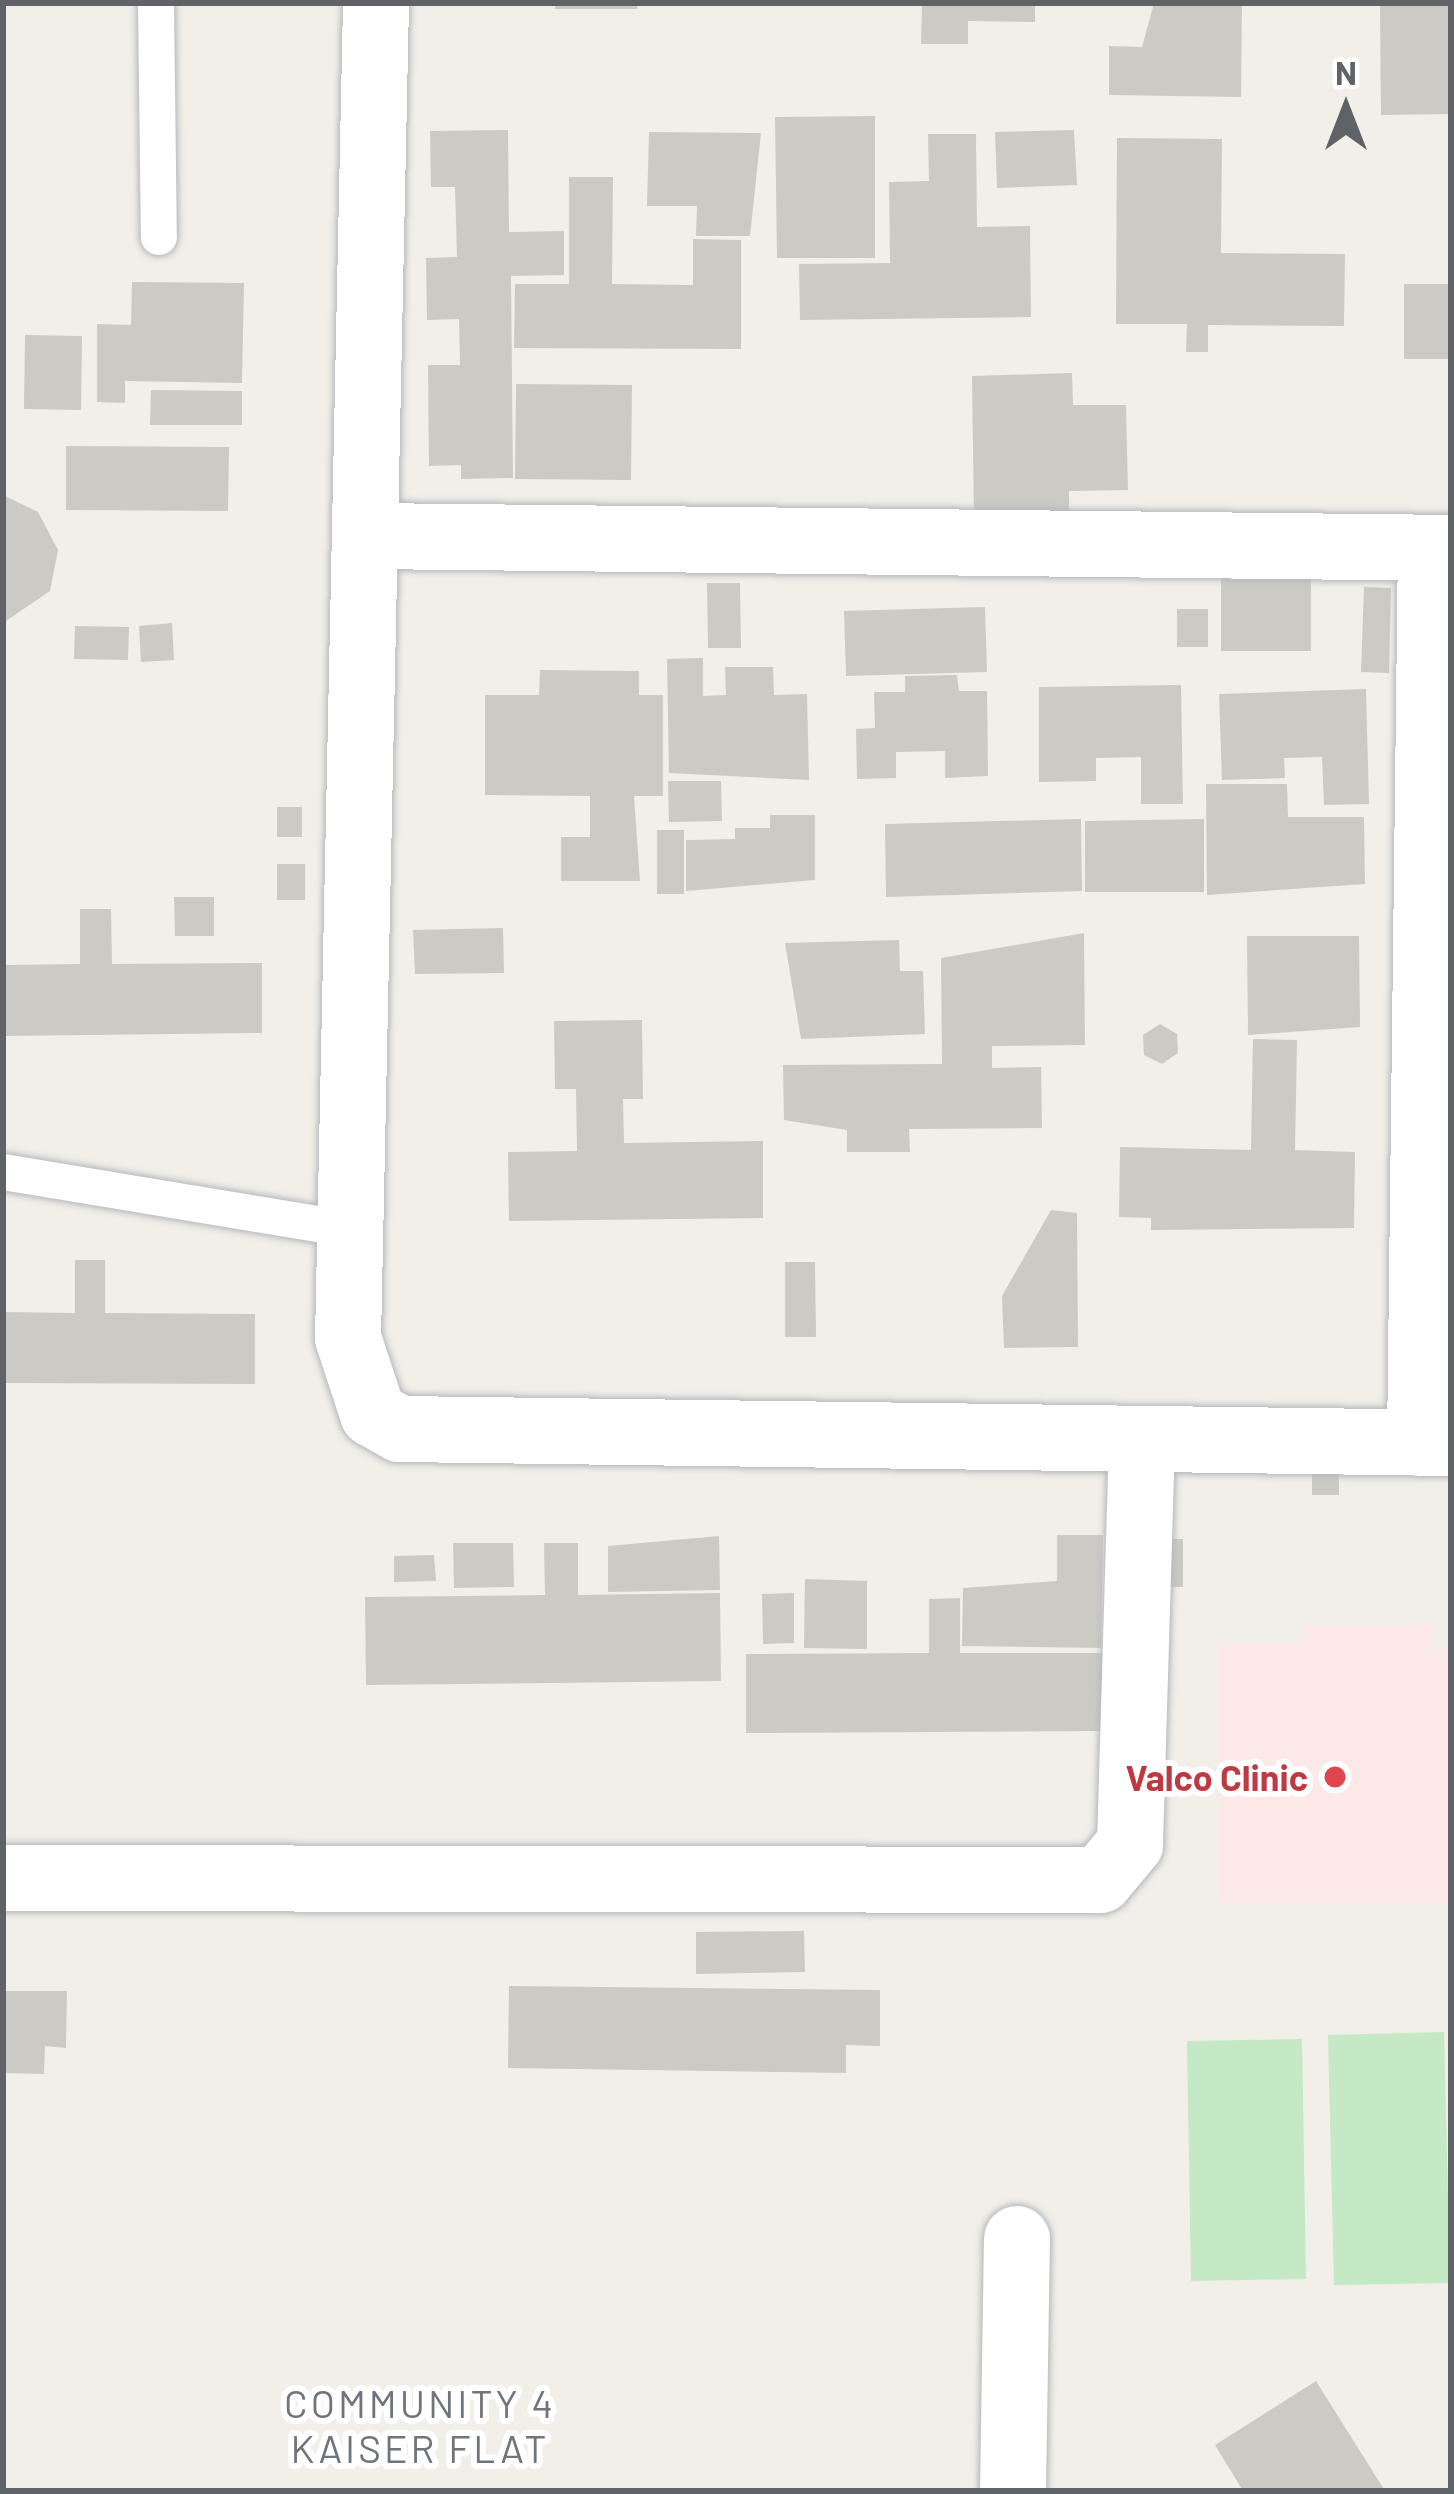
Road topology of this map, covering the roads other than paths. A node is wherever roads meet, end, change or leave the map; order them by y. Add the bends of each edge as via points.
1 (156, 3) edge
2 (376, 3) edge
3 (159, 237) dead end
4 (367, 536) junction
5 (1441, 548) edge
6 (3, 1172) edge
7 (352, 1230) junction
8 (1436, 1443) edge
9 (1142, 1444) junction
10 (3, 1878) edge
11 (1017, 2239) dead end
12 (1013, 2491) edge

1 - 3 lane
2 - 4 street
4 - 5 street
4 - 7 street
5 - 8 street
6 - 7 lane
7 - 9 street via 352,1368 373,1414 400,1429
8 - 9 street
9 - 10 street via 1130,1844 1100,1880
11 - 12 street

